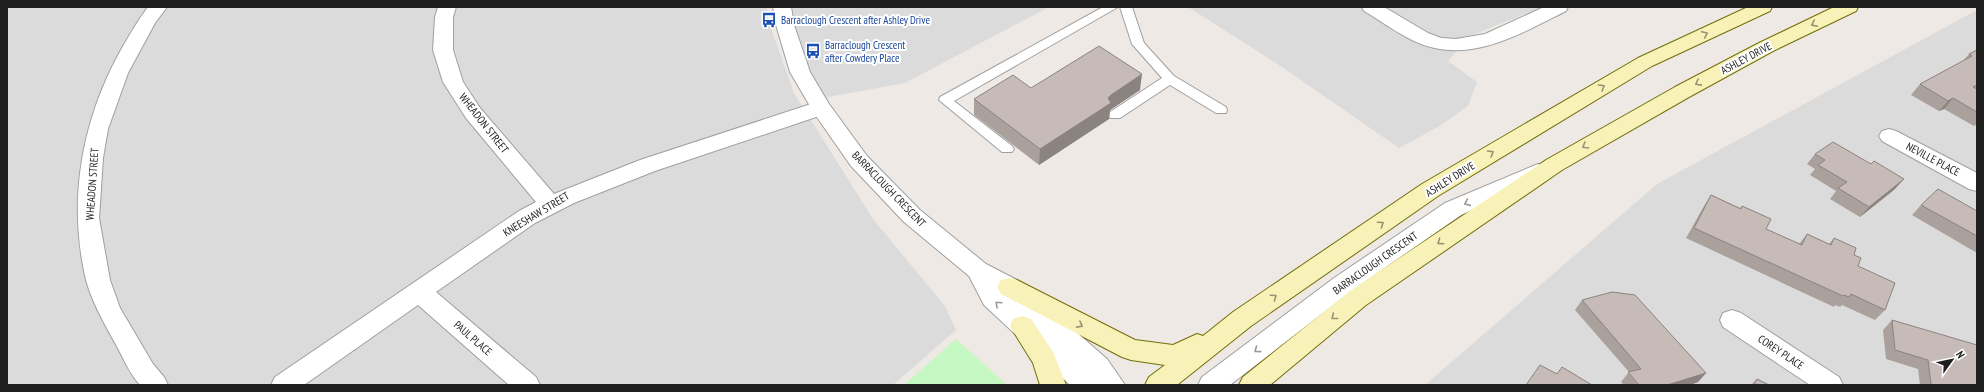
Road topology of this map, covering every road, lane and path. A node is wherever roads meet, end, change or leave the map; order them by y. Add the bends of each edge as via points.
1 (158, 7) edge
2 (447, 7) edge
3 (782, 7) edge
4 (1112, 7) edge
5 (1126, 7) edge
6 (1370, 7) edge
7 (1559, 7) edge
8 (1763, 7) edge
9 (1849, 7) edge
10 (1170, 79) junction
11 (821, 108) junction
12 (1221, 110) dead end
13 (1116, 115) dead end
14 (1889, 136) dead end
15 (1007, 148) dead end
16 (1554, 165) junction
17 (1977, 183) edge
18 (550, 204) junction
19 (978, 270) junction
20 (1009, 286) junction
21 (419, 292) junction
22 (1242, 319) junction
23 (1732, 320) dead end
24 (1022, 326) junction
25 (155, 385) edge
26 (284, 385) edge
27 (527, 385) edge
28 (1053, 385) edge
29 (1091, 385) edge
30 (1112, 385) edge
31 (1158, 385) edge
32 (1211, 385) edge
33 (1252, 385) edge
34 (1830, 385) edge

1 - 25 street, WHEADON STREET via 147,21 118,73 98,129 92,158 88,218 98,280 109,310 144,372
2 - 18 street, WHEADON STREET via 444,17 444,50 453,82 473,113
3 - 11 street, BARRACLOUGH CRESCENT via 800,72
4 - 15 lane via 944,100
5 - 10 lane via 1138,44
6 - 7 street via 1422,38 1445,45 1461,46 1485,42
22 -> 8 main road, ASHLEY DRIVE via 1430,190 1480,160 1645,62
9 -> 16 main road, ASHLEY DRIVE via 1766,47
10 - 12 lane
10 - 13 lane
11 - 18 street, KNEESHAW STREET via 623,173
11 - 19 street, BARRACLOUGH CRESCENT via 859,161 901,205
14 - 17 street, NEVILLE PLACE
16 -> 32 street, BARRACLOUGH CRESCENT via 1452,209 1342,285
16 -> 33 main road, ASHLEY DRIVE via 1358,298
18 - 21 street, KNEESHAW STREET via 527,217
19 - 20 street, BARRACLOUGH CRESCENT
24 -> 19 street, BARRACLOUGH CRESCENT via 992,298
20 -> 22 main road via 1131,350 1176,356
20 - 30 street, BARRACLOUGH CRESCENT via 1098,366
21 - 26 street, KNEESHAW STREET
21 - 27 street, PAUL PLACE
22 - 31 main road, ASHLEY DRIVE
23 - 34 street, COREY PLACE
24 - 28 main road via 1044,359
24 - 29 street, BARRACLOUGH CRESCENT via 1080,379

